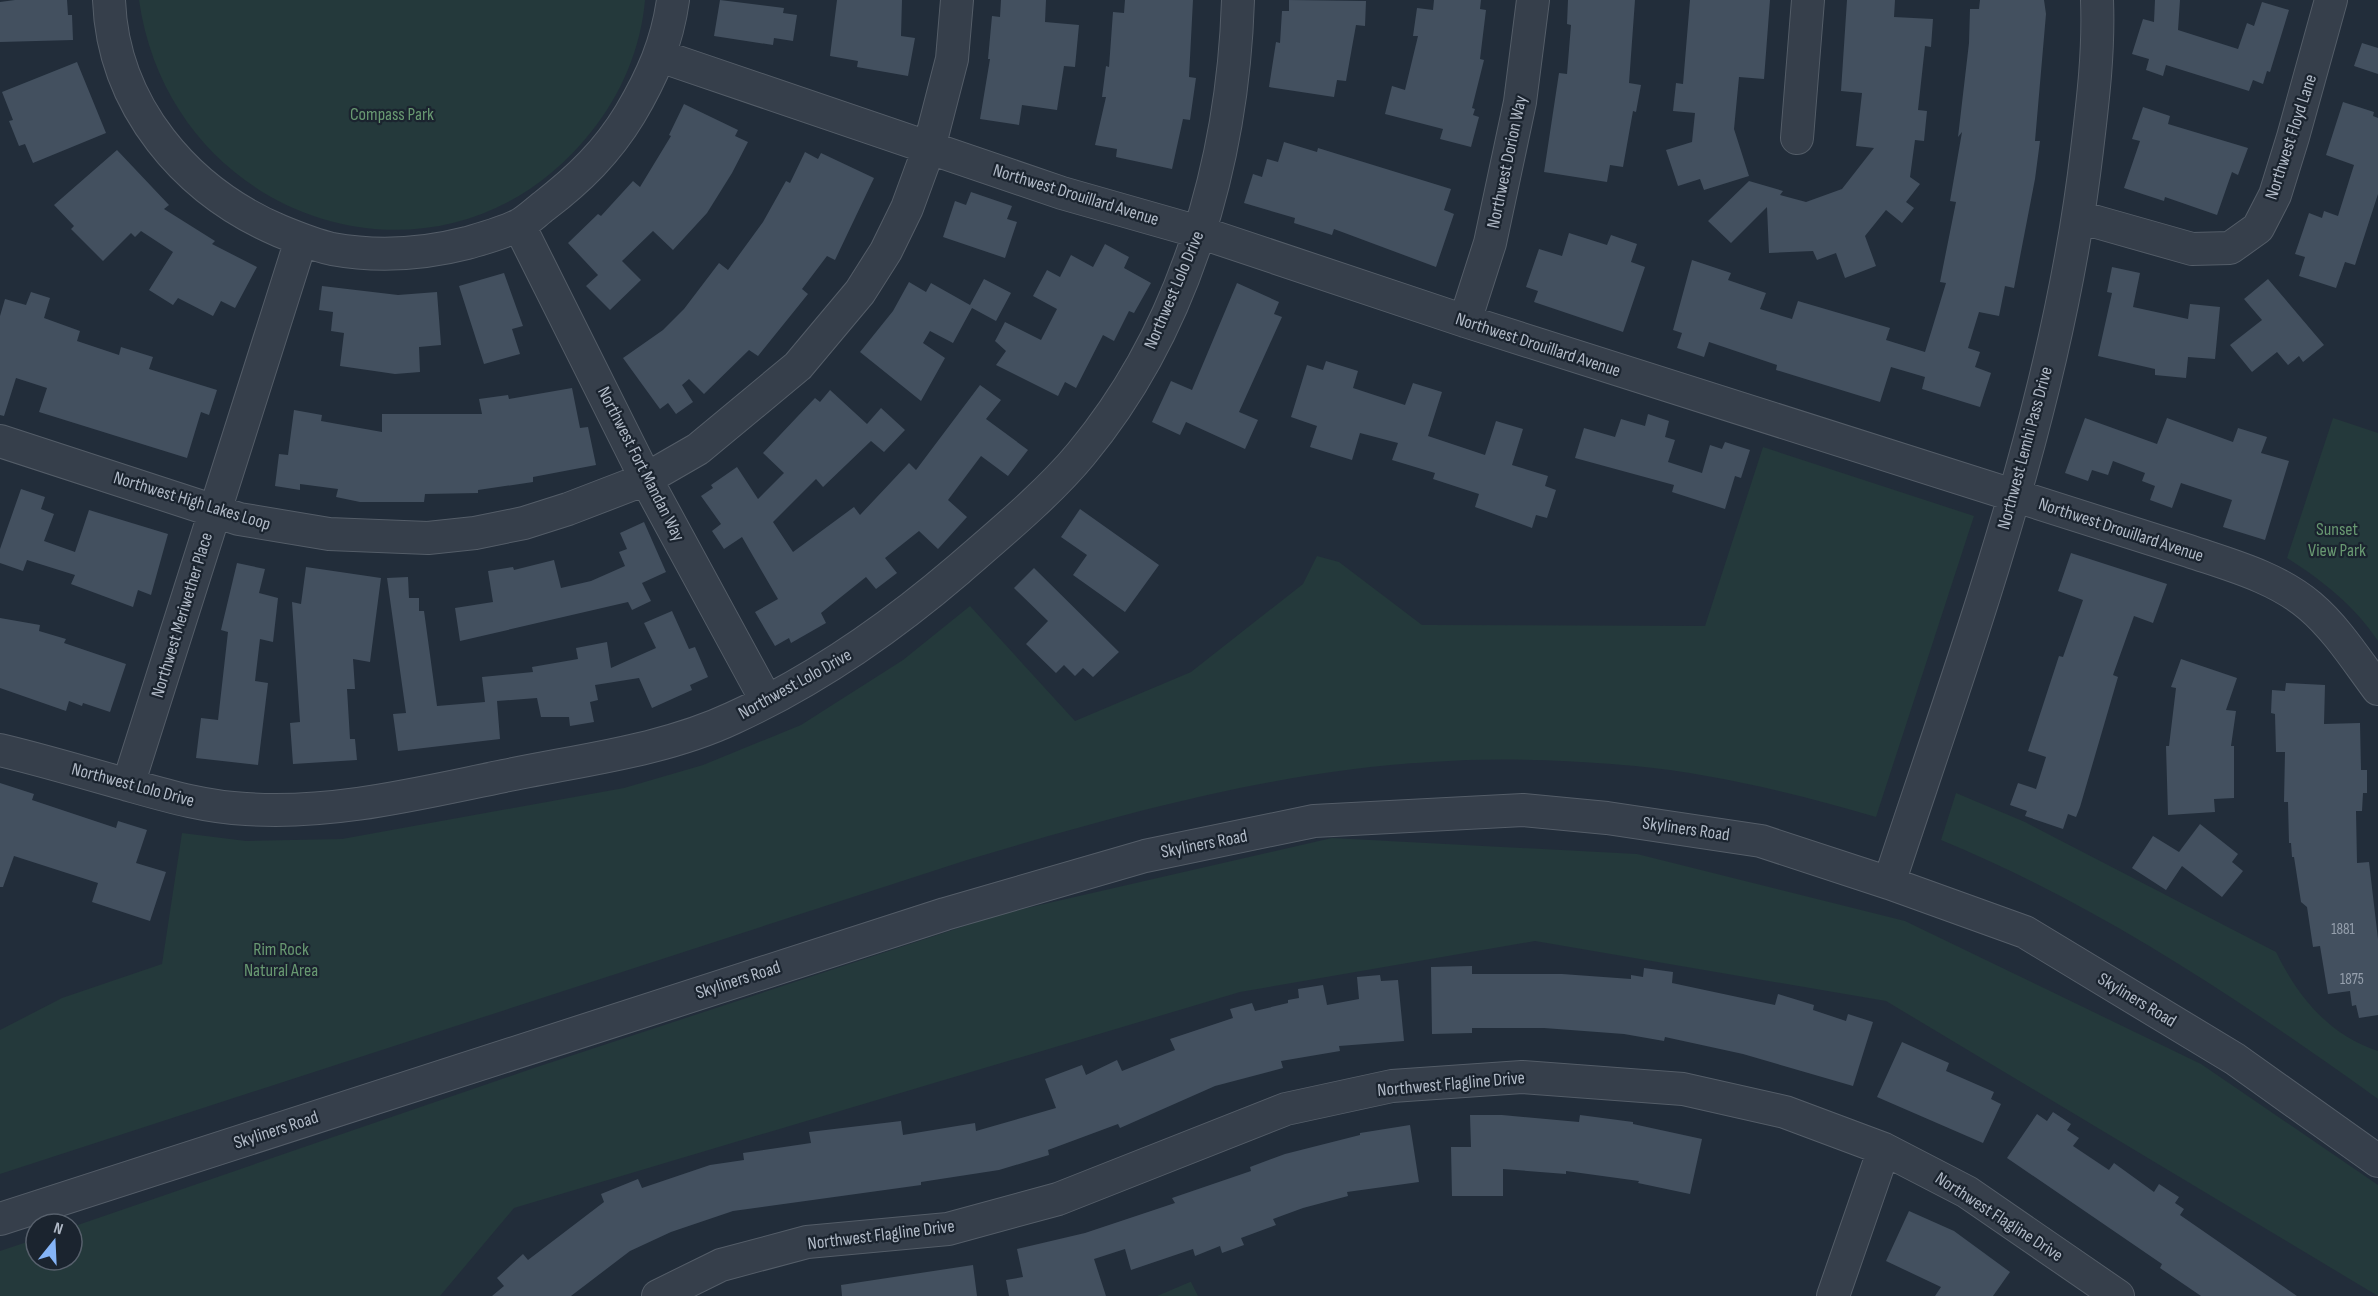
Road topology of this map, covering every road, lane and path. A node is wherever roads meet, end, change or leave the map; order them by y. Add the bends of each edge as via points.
1 (109, 0) edge
2 (673, 0) edge
3 (957, 0) edge
4 (1238, 0) edge
5 (1533, 0) edge
6 (1808, 0) edge
7 (2097, 0) edge
8 (2331, 0) edge
9 (660, 56) junction
10 (1797, 138) dead end
11 (929, 148) junction
12 (2079, 217) junction
13 (519, 225) junction
14 (1199, 232) junction
15 (302, 240) junction
16 (1465, 321) junction
17 (0, 441) edge
18 (646, 479) junction
19 (2014, 496) junction
20 (214, 511) junction
21 (2378, 689) edge
22 (766, 700) junction
23 (0, 750) edge
24 (128, 785) junction
25 (1889, 883) junction
26 (1884, 1149) junction
27 (2378, 1161) edge
28 (0, 1219) edge
29 (658, 1296) edge
30 (1833, 1296) edge
31 (2118, 1296) edge

1 - 15 street via 110,22 125,82 163,145 189,174 249,218
2 - 9 street
3 - 11 street, Northwest High Lakes Loop via 952,58
4 - 14 street, Northwest Lolo Drive via 1231,93 1221,156
5 - 16 street, Northwest Dorion Way via 1520,102 1490,243
6 - 10 street
7 - 12 street, Northwest Lemhi Pass Drive via 2098,47
8 - 12 street, Northwest Floyd Lane via 2275,195 2258,228 2230,248 2192,249
9 - 11 street, Northwest Drouillard Avenue
9 - 13 street via 616,136 594,164
11 - 14 street, Northwest Drouillard Avenue via 1062,193
11 - 18 street, Northwest High Lakes Loop via 886,251 831,330 798,366 744,413 698,449
12 - 19 street, Northwest Lemhi Pass Drive via 2058,327
13 - 15 street via 423,252 362,252
13 - 18 street, Northwest Fort Mandan Way
14 - 16 street, Northwest Drouillard Avenue
14 - 22 street, Northwest Lolo Drive via 1158,336 1121,398 1079,456 997,536 926,597 866,643 798,686
15 - 20 street, Northwest Meriwether Place
16 - 19 street, Northwest Drouillard Avenue
17 - 20 street, Northwest High Lakes Loop
18 - 20 street, Northwest High Lakes Loop via 524,523 428,538 329,534 258,523
18 - 22 street, Northwest Fort Mandan Way
19 - 21 street, Northwest Drouillard Avenue via 2189,551 2283,587 2311,606 2332,628
19 - 25 street, Northwest Lemhi Pass Drive
20 - 24 street, Northwest Meriwether Place
22 - 24 street, Northwest Lolo Drive via 733,719 676,738 599,757 345,806 246,809 176,799
23 - 24 street, Northwest Lolo Drive
25 - 27 street, Skyliners Road via 2025,932 2235,1059
25 - 28 street, Skyliners Road via 1761,841 1607,818 1523,810 1314,821 1145,856 1024,889
26 - 29 street, Northwest Flagline Drive via 1785,1112 1683,1089 1522,1077 1392,1086 1286,1109 1058,1199 948,1229 807,1242 721,1265
26 - 30 street
26 - 31 street, Northwest Flagline Drive via 1967,1192

